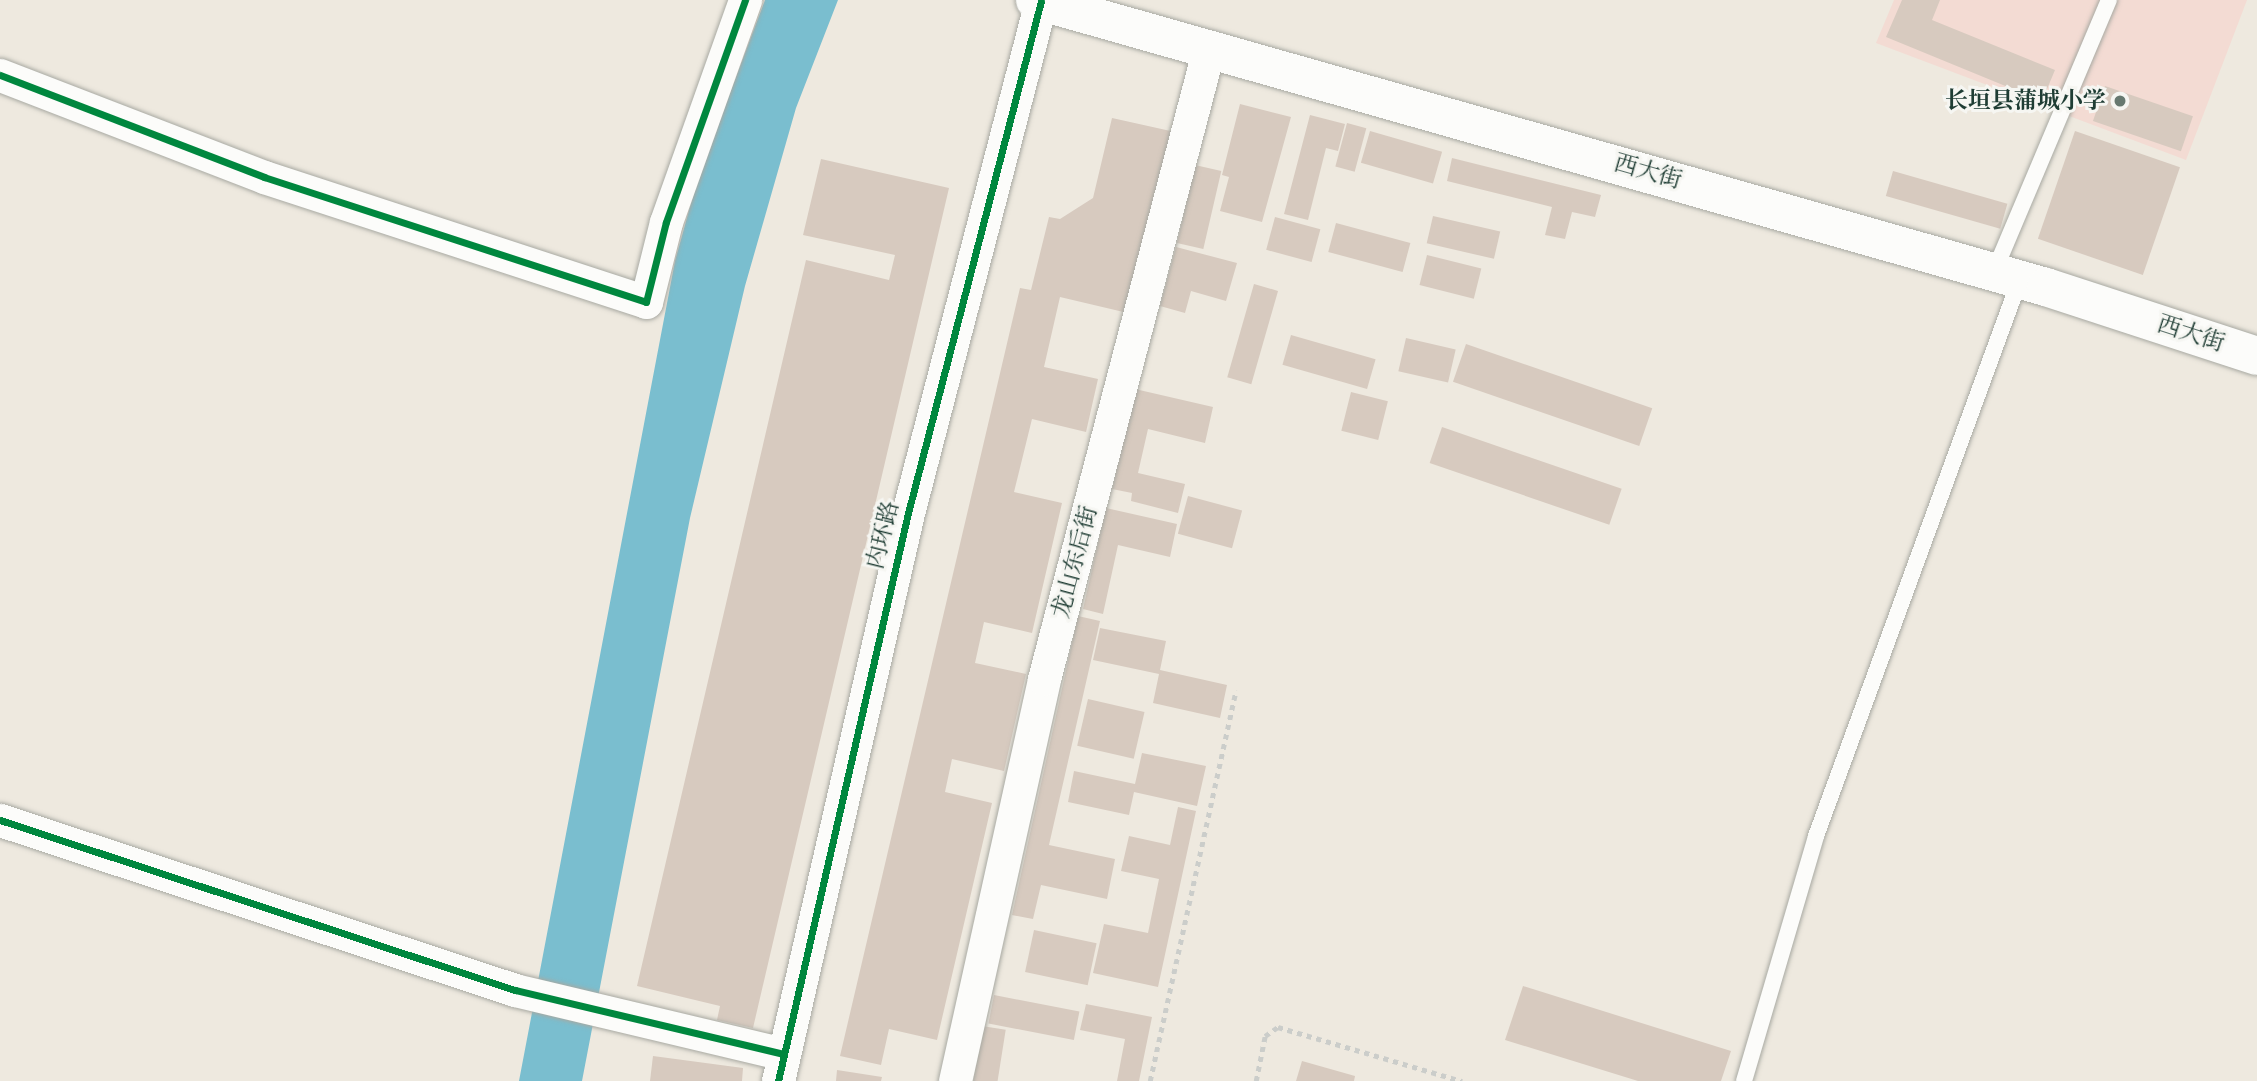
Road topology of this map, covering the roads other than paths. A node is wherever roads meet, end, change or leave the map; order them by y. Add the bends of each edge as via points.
1 (745, 0) edge
2 (2109, 0) edge
3 (1038, 1) edge
4 (1209, 48) junction
5 (0, 75) edge
6 (2007, 276) junction
7 (2257, 356) edge
8 (0, 820) edge
9 (780, 1068) edge
10 (955, 1081) edge
11 (1744, 1081) edge

1 - 5 street via 666,222 646,302 264,177
2 - 6 lane
3 - 4 main road, 西大街
3 - 9 street, 内环路 via 908,513
4 - 6 main road, 西大街
4 - 10 street, 龙山东后街 via 1044,679
6 - 7 main road, 西大街
6 - 11 lane via 1816,836
8 - 9 street via 514,990 601,1007

